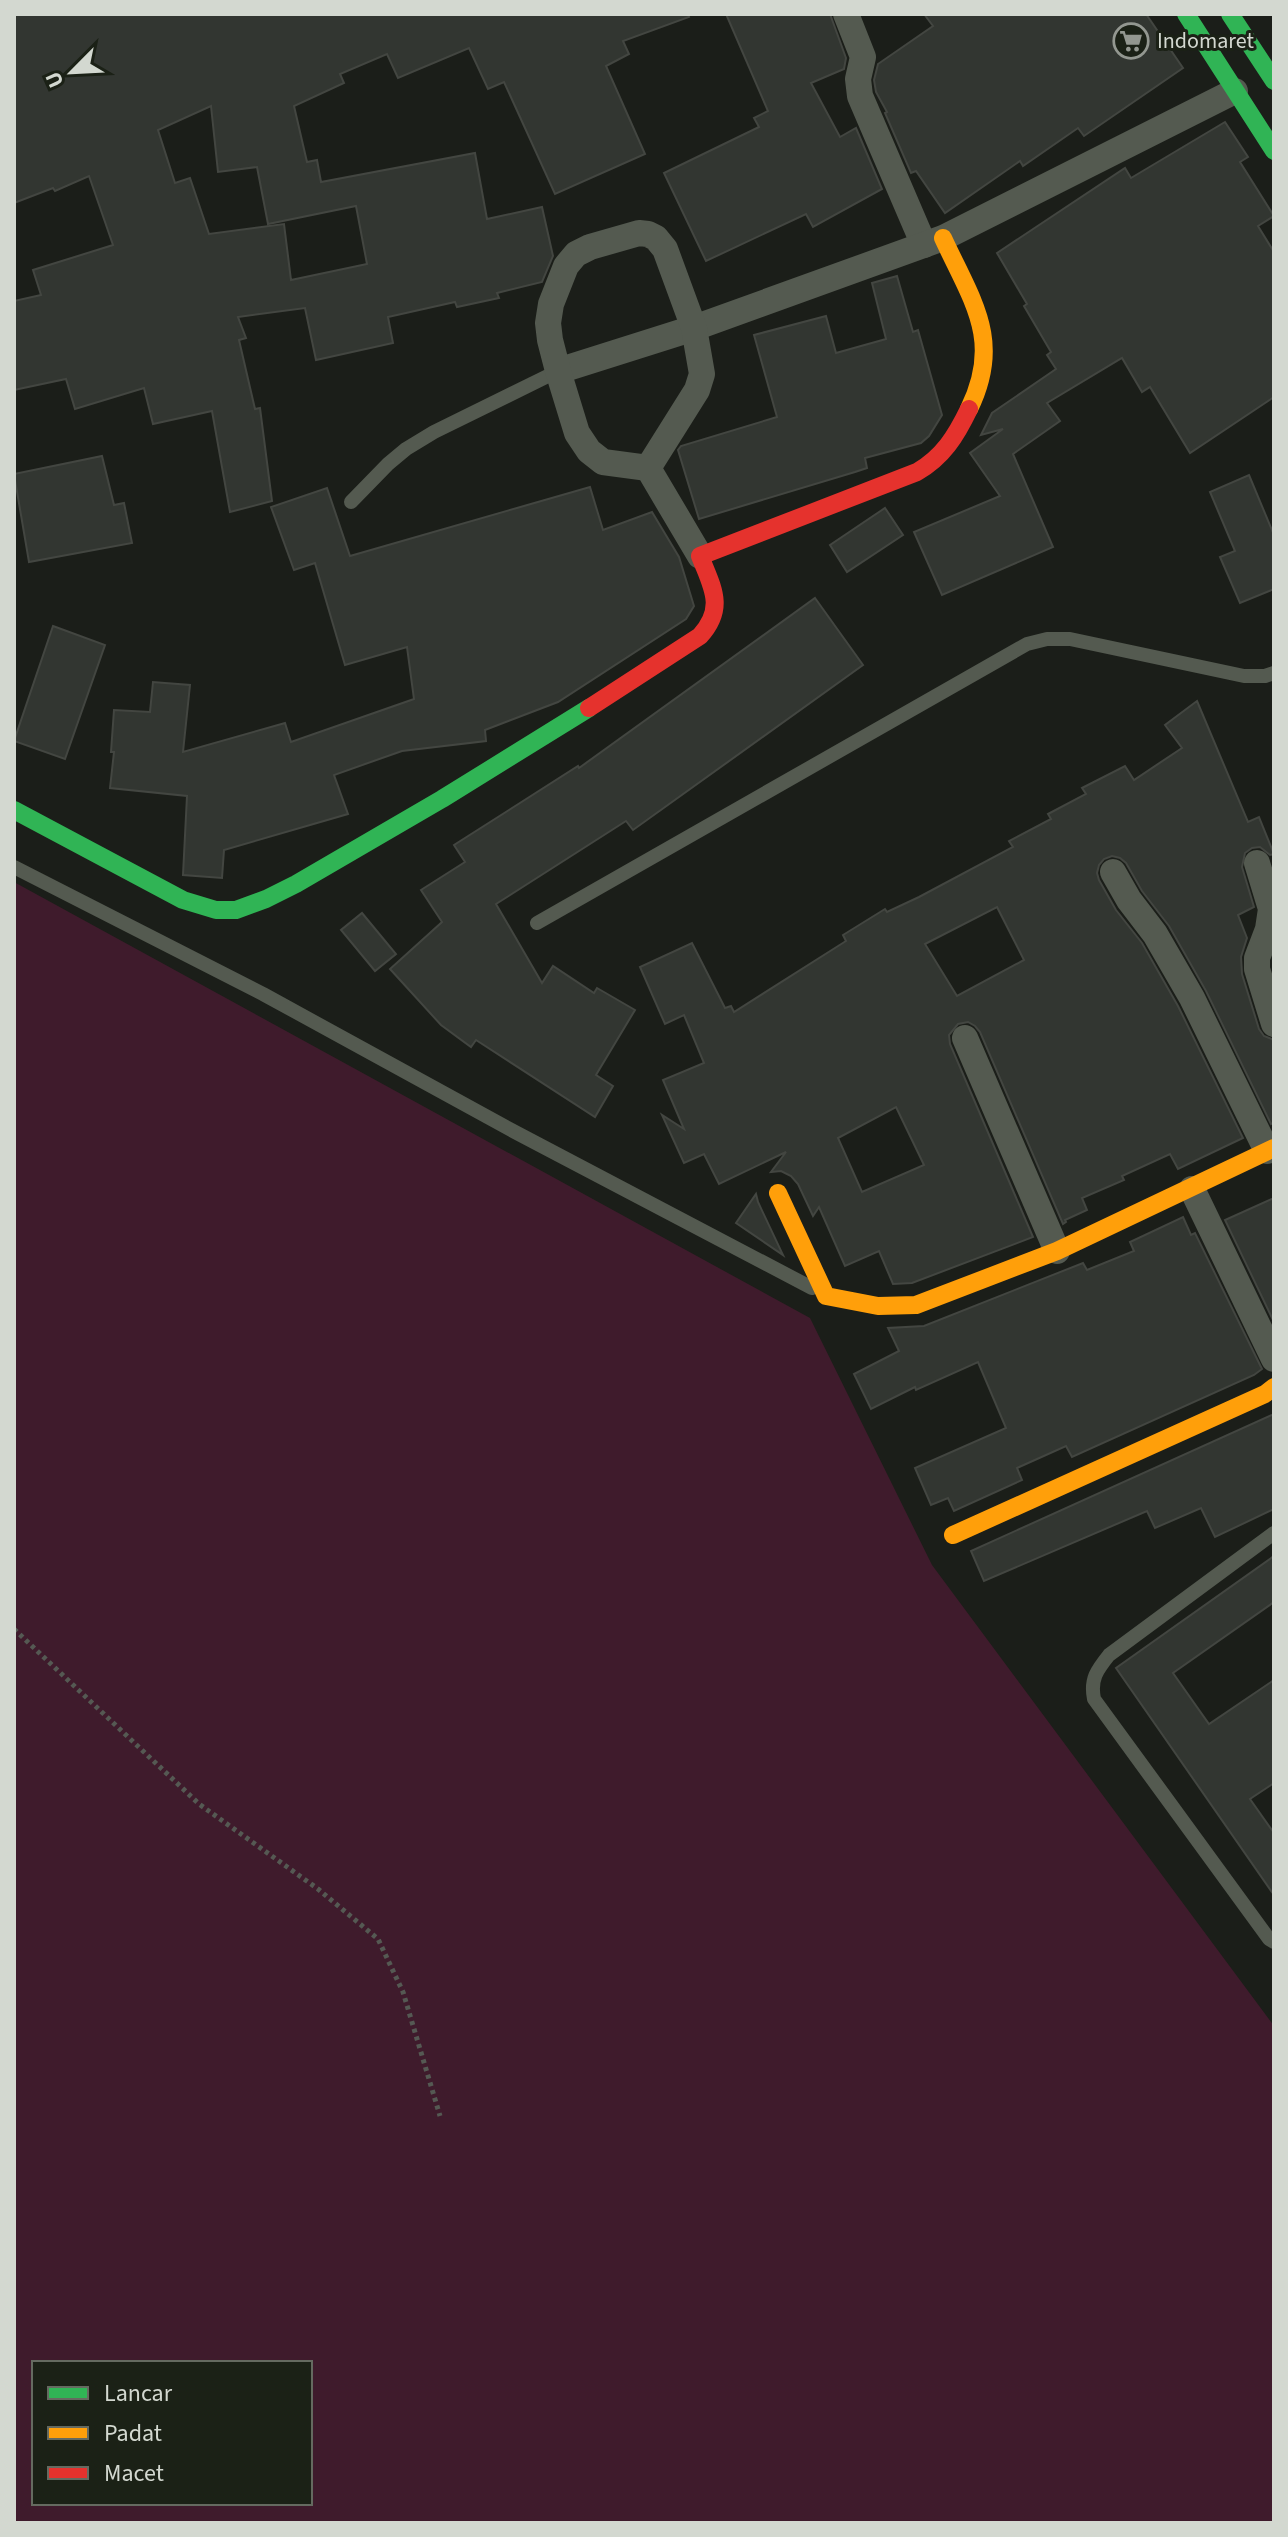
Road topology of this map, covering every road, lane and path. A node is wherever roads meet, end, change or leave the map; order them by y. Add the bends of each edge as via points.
1 (846, 14) edge
2 (1186, 14) edge
3 (1230, 14) edge
4 (1274, 81) edge
5 (1235, 91) junction
6 (1274, 151) edge
7 (934, 241) junction
8 (694, 328) junction
9 (558, 371) junction
10 (648, 468) junction
11 (351, 502) dead end
12 (700, 556) junction
13 (1274, 673) edge
14 (14, 810) edge
15 (1257, 863) dead end
16 (14, 867) edge
17 (1113, 872) dead end
18 (537, 923) dead end
19 (1274, 1024) edge
20 (965, 1038) dead end
21 (1270, 1150) edge
22 (1192, 1189) junction
23 (778, 1193) dead end
24 (1057, 1251) junction
25 (826, 1296) junction
26 (1274, 1359) edge
27 (1274, 1387) edge
28 (1274, 1533) edge
29 (953, 1535) dead end
30 (14, 1629) edge
31 (1274, 1942) edge
32 (440, 2116) dead end

1 - 7 street via 863,57 860,96
2 - 5 main road
3 - 4 main road
5 - 6 main road
5 - 7 street
7 - 8 street
7 - 12 main road via 986,340 984,373 947,451 917,472
8 - 9 street
8 - 9 street via 665,249 656,238 639,233 590,247 566,266 551,304 548,323
8 - 10 street via 702,363 700,383
9 - 10 street via 577,433 589,451 603,462
9 - 11 lane via 406,449
10 - 12 street
12 - 14 main road via 717,604 716,616 700,636 572,721 262,901 233,910 183,900
13 - 18 lane via 1244,676 1070,639 1027,644
15 - 19 street via 1271,909 1257,969
16 - 25 lane via 263,994
17 - 21 street via 1192,998
20 - 24 street
21 - 22 main road
22 - 24 main road
22 - 26 street
23 - 25 main road
24 - 25 main road via 916,1305 878,1306
27 - 29 main road
28 - 31 lane via 1109,1655 1091,1686 1094,1699
30 - 32 path via 199,1804 378,1939 403,1992

